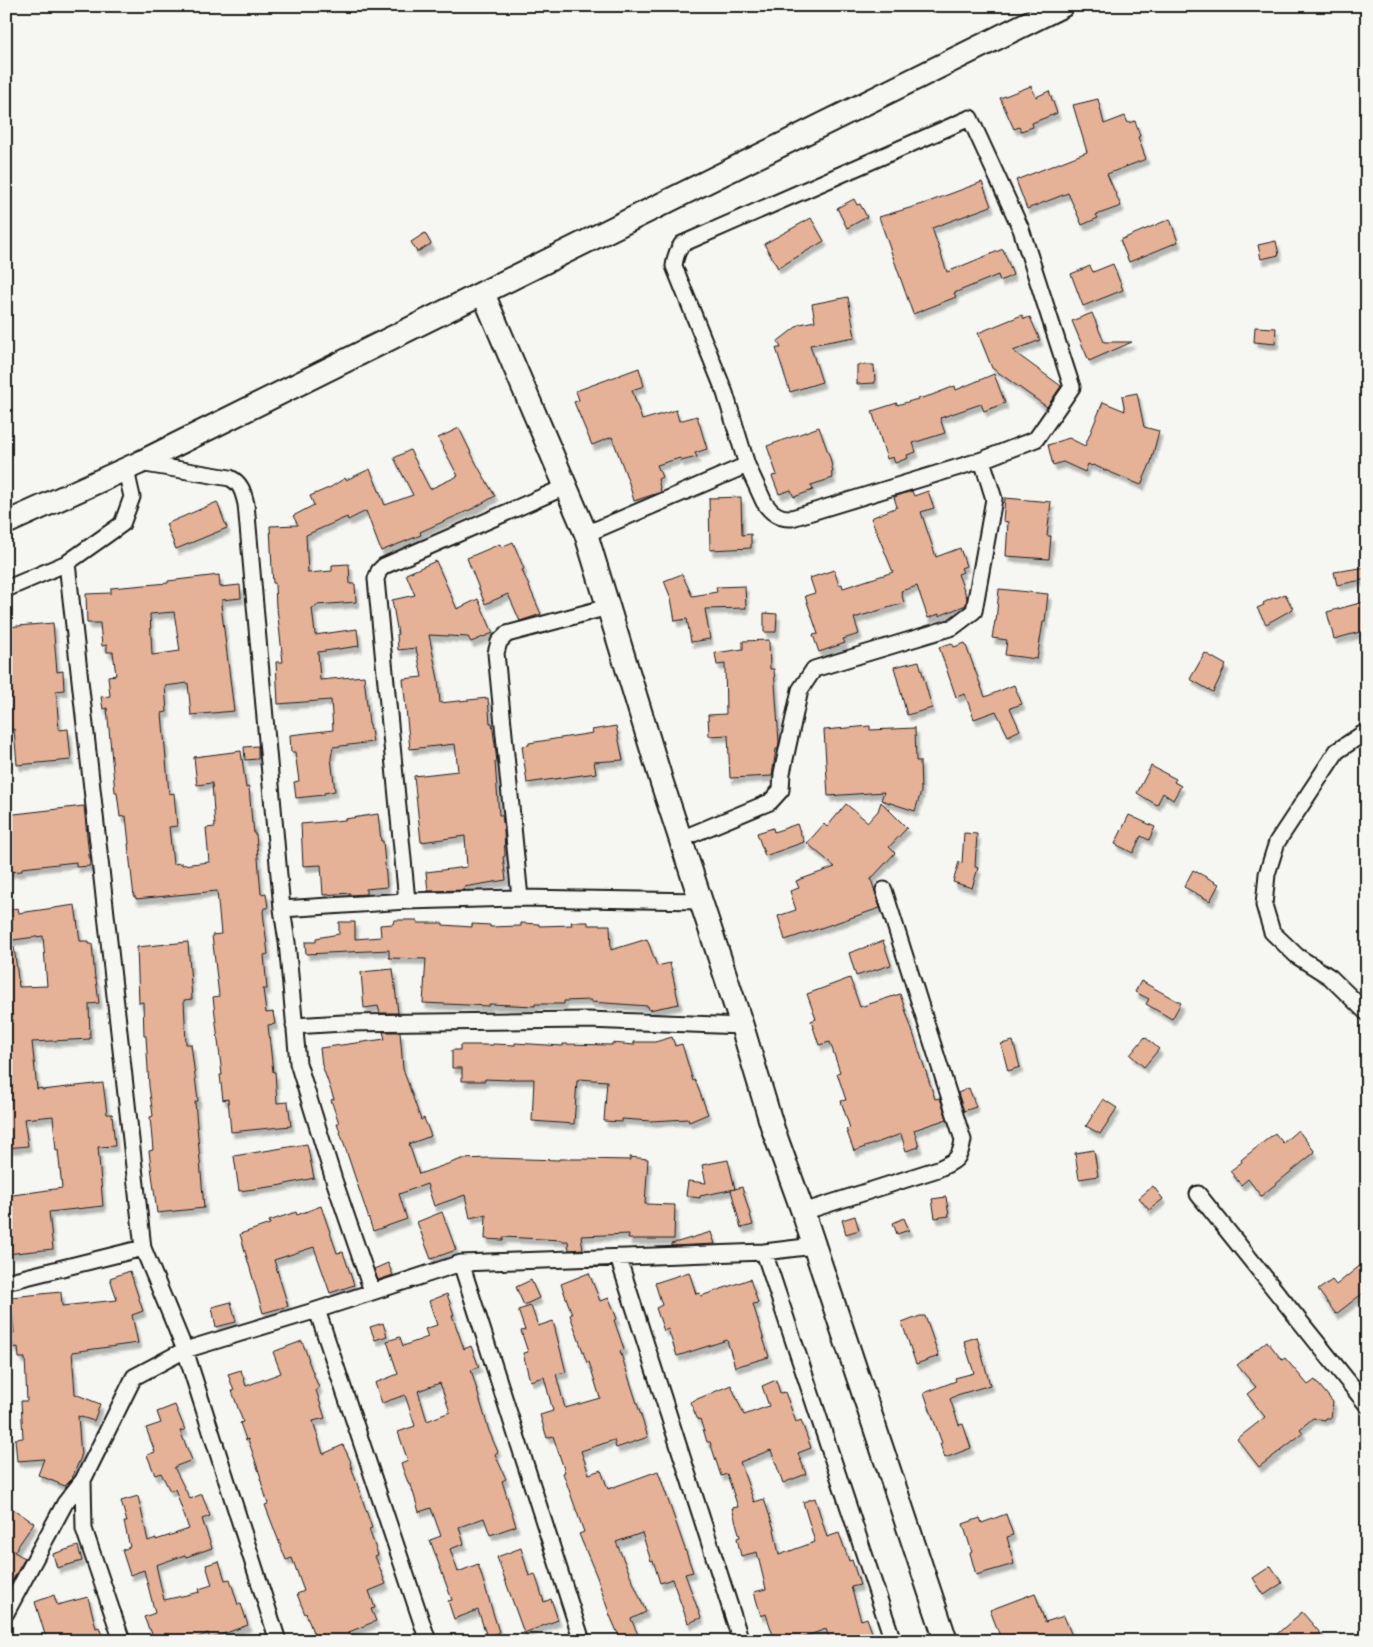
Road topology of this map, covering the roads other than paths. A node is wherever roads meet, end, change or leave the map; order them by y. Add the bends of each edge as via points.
1 (1062, 6) edge
2 (484, 293) junction
3 (982, 460) junction
4 (746, 465) junction
5 (133, 467) junction
6 (565, 487) junction
7 (6, 523) edge
8 (586, 534) junction
9 (68, 563) junction
10 (6, 589) edge
11 (608, 608) junction
12 (1367, 731) edge
13 (681, 839) junction
14 (884, 890) dead end
15 (520, 898) junction
16 (407, 901) junction
17 (701, 901) junction
18 (282, 908) junction
19 (1367, 1013) edge
20 (294, 1026) junction
21 (742, 1026) junction
22 (1198, 1194) dead end
23 (803, 1212) junction
24 (814, 1246) junction
25 (143, 1248) junction
26 (764, 1252) junction
27 (618, 1256) junction
28 (461, 1263) junction
29 (6, 1282) edge
30 (372, 1291) junction
31 (317, 1310) junction
32 (184, 1350) junction
33 (1367, 1405) edge
34 (84, 1480) junction
35 (6, 1613) edge
36 (122, 1641) edge
37 (278, 1641) edge
38 (428, 1641) edge
39 (582, 1641) edge
40 (741, 1641) edge
41 (893, 1641) edge
42 (946, 1641) edge

1 - 2 street
2 - 5 street
2 - 6 street
3 - 4 street via 786,518 779,517 768,508
3 - 4 street via 1036,438 1072,387 1021,230 970,118 682,244 677,251 674,266 726,393
3 - 13 street via 994,499 974,611 953,627 814,669 800,690 781,790 770,802
4 - 8 street
5 - 7 street
5 - 9 street via 132,497 122,524
5 - 18 street via 230,478 237,481 242,490 246,504
6 - 8 street
6 - 16 street via 379,571 376,579
8 - 11 street
9 - 10 street
9 - 25 street
11 - 13 street
11 - 15 street via 507,634 499,642 496,652
12 - 19 street via 1337,752 1277,842 1267,874 1264,906 1272,932 1297,956 1330,977
13 - 17 street
14 - 23 street via 963,1140 961,1153 938,1169
15 - 16 street
15 - 17 street
16 - 18 street
17 - 21 street
18 - 20 street
20 - 21 street via 588,1020
20 - 30 street via 298,1062
21 - 23 street via 773,1129
22 - 33 street
23 - 24 street
24 - 26 street
24 - 42 street
25 - 29 street
25 - 32 street
26 - 27 street
26 - 41 street
27 - 28 street
27 - 40 street
28 - 30 street
28 - 39 street
30 - 31 street
31 - 32 street
31 - 38 street
32 - 34 street via 134,1377
32 - 37 street
34 - 35 street via 65,1503
34 - 36 street via 84,1529

